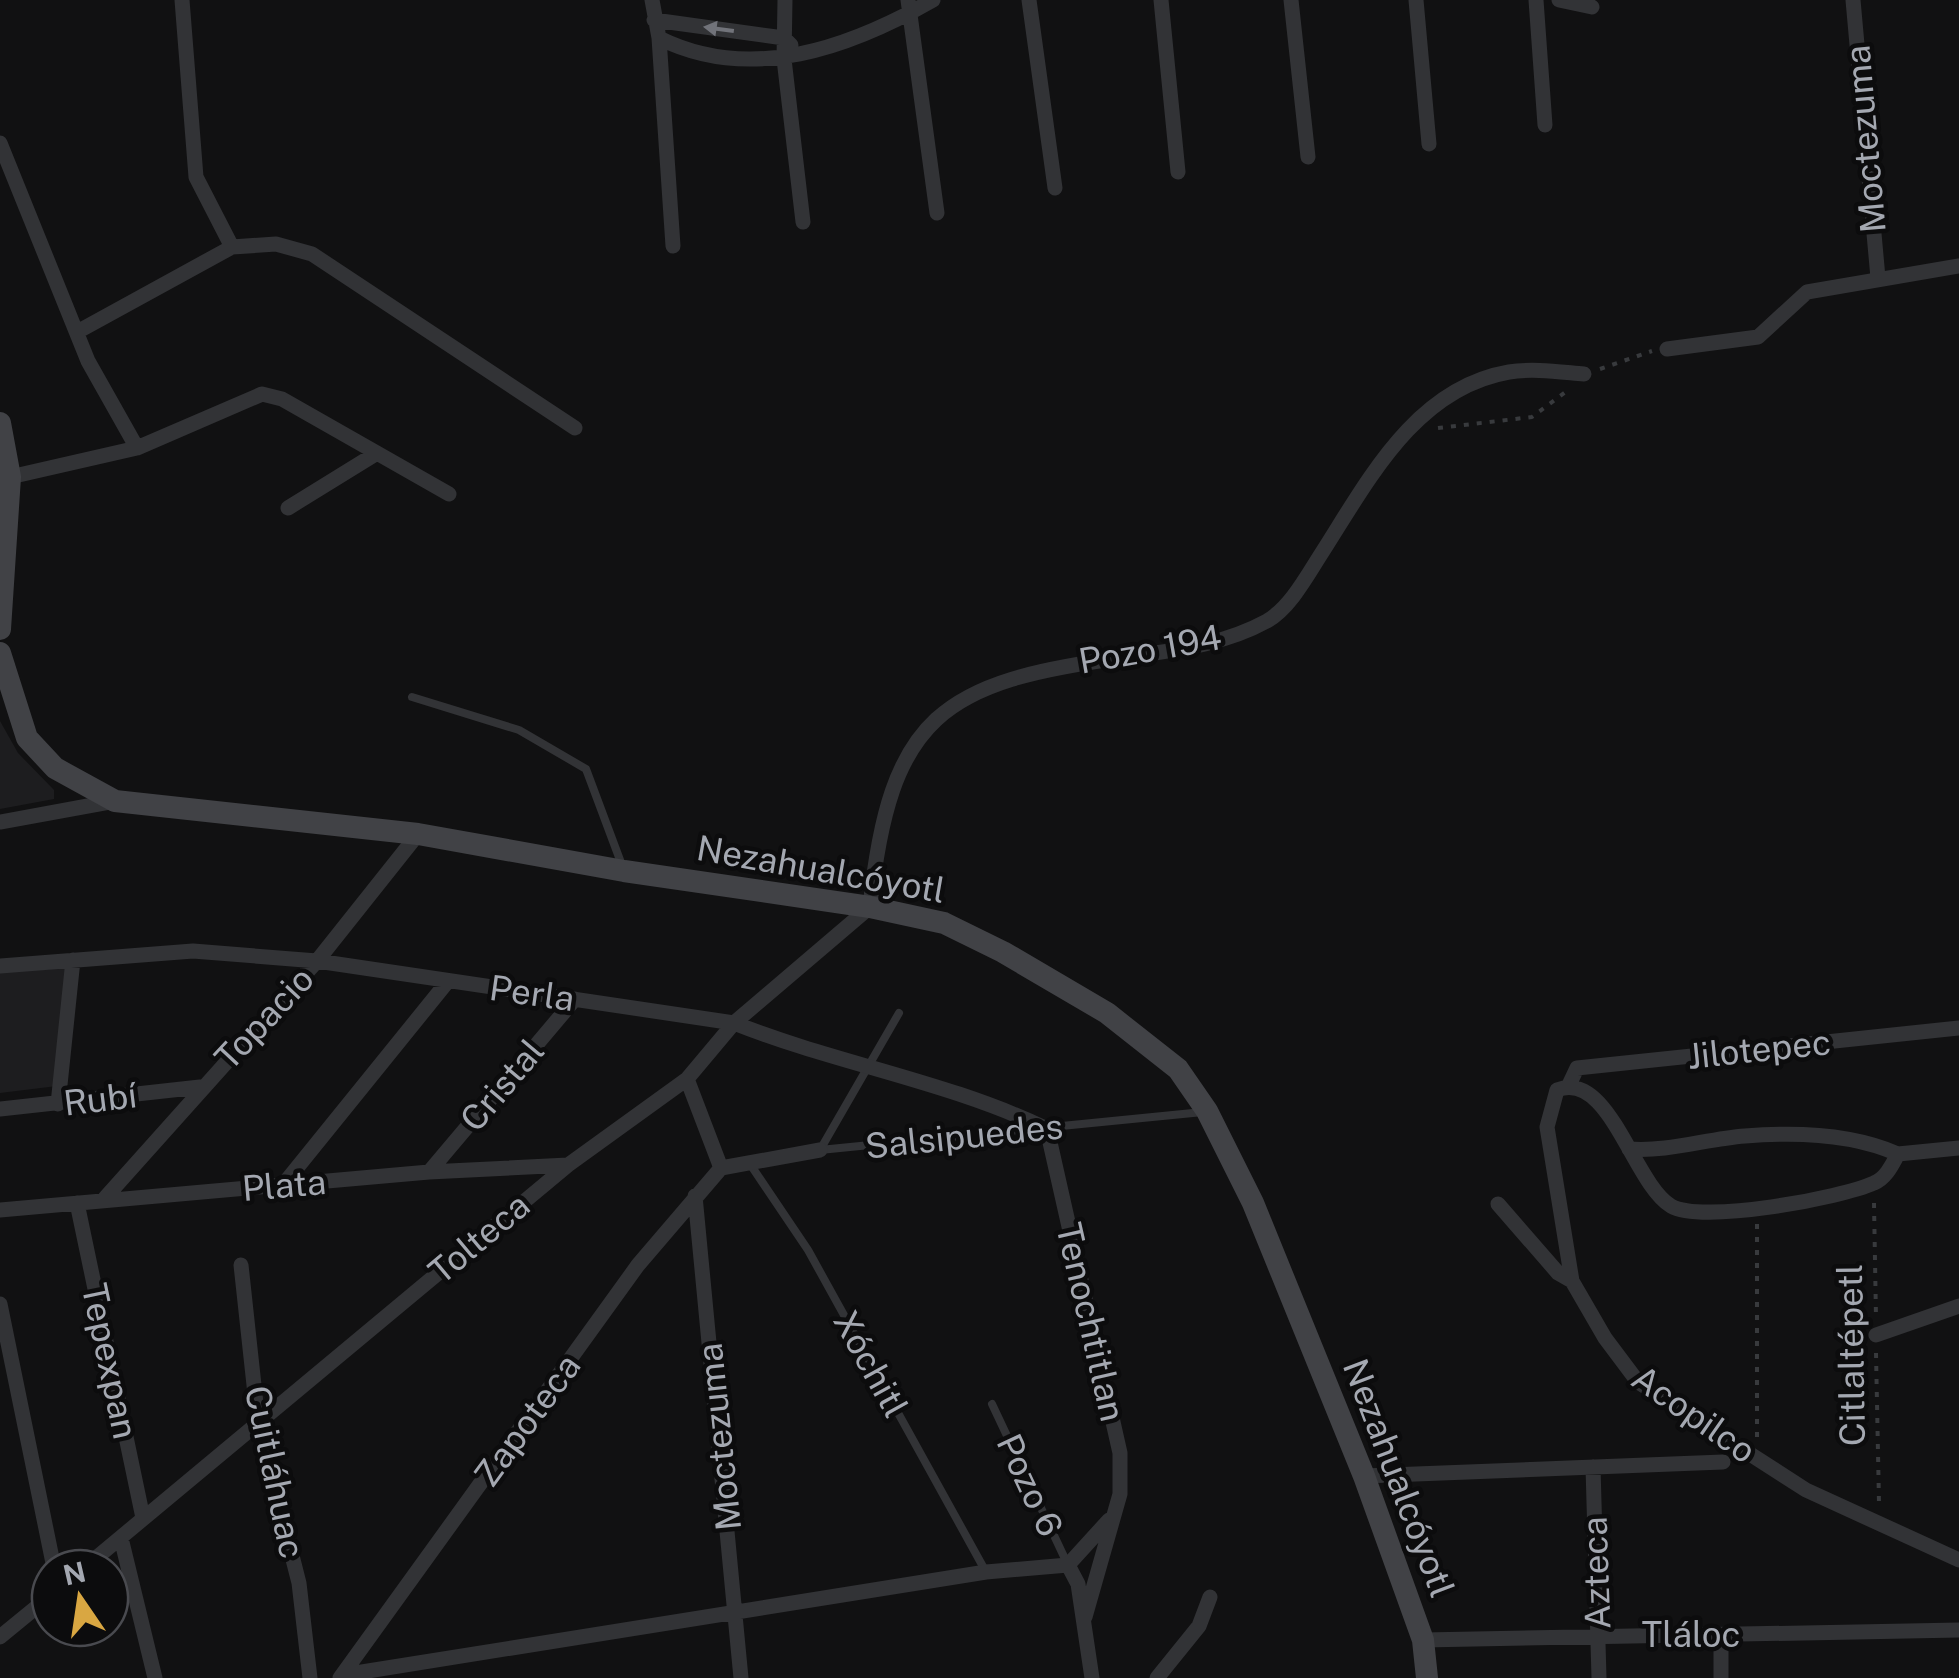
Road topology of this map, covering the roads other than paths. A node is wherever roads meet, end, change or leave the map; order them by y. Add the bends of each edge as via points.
1 (182, 0) edge
2 (652, 0) edge
3 (786, 0) edge
4 (933, 0) edge
5 (1029, 0) edge
6 (1161, 0) edge
7 (1291, 0) edge
8 (1416, 0) edge
9 (1536, 0) edge
10 (1558, 0) edge
11 (1853, 0) edge
12 (909, 7) edge
13 (1592, 7) dead end
14 (654, 20) junction
15 (659, 38) junction
16 (784, 38) junction
17 (801, 55) junction
18 (784, 59) junction
19 (1545, 125) dead end
20 (0, 143) edge
21 (1429, 144) dead end
22 (1308, 157) dead end
23 (1178, 172) dead end
24 (1055, 188) dead end
25 (937, 214) dead end
26 (803, 222) dead end
27 (673, 246) dead end
28 (232, 247) junction
29 (1959, 266) edge
30 (1878, 278) junction
31 (77, 332) junction
32 (1667, 349) road end
33 (1584, 374) road end
34 (0, 423) edge
35 (575, 428) dead end
36 (137, 448) junction
37 (376, 453) junction
38 (10, 477) junction
39 (448, 494) dead end
40 (288, 508) dead end
41 (0, 629) edge
42 (0, 653) edge
43 (412, 698) dead end
44 (115, 801) junction
45 (0, 822) edge
46 (418, 834) junction
47 (624, 871) junction
48 (870, 907) junction
49 (74, 960) junction
50 (317, 962) junction
51 (0, 966) edge
52 (448, 980) junction
53 (574, 998) junction
54 (900, 1014) dead end
55 (734, 1023) junction
56 (1959, 1028) edge
57 (867, 1066) junction
58 (687, 1079) junction
59 (1569, 1085) junction
60 (200, 1087) junction
61 (58, 1104) junction
62 (0, 1109) edge
63 (1208, 1112) junction
64 (1047, 1128) junction
65 (1959, 1148) edge
66 (820, 1150) junction
67 (1629, 1150) junction
68 (1898, 1154) junction
69 (748, 1161) junction
70 (568, 1164) junction
71 (721, 1168) junction
72 (429, 1172) junction
73 (284, 1185) junction
74 (695, 1196) junction
75 (105, 1198) junction
76 (77, 1204) junction
77 (1498, 1204) dead end
78 (0, 1210) edge
79 (241, 1265) dead end
80 (1572, 1282) junction
81 (0, 1304) edge
82 (1959, 1306) edge
83 (1876, 1335) road end
84 (992, 1404) dead end
85 (258, 1422) junction
86 (1723, 1462) dead end
87 (1593, 1468) junction
88 (1364, 1476) junction
89 (1114, 1516) junction
90 (142, 1518) junction
91 (121, 1538) junction
92 (50, 1548) edge
93 (109, 1548) edge
94 (1959, 1560) edge
95 (1068, 1565) junction
96 (986, 1572) junction
97 (1210, 1597) dead end
98 (30, 1612) edge
99 (736, 1615) junction
100 (1085, 1617) junction
101 (1959, 1630) edge
102 (1598, 1633) junction
103 (1722, 1635) junction
104 (0, 1637) edge
105 (1423, 1640) junction
106 (342, 1676) edge
107 (155, 1678) edge
108 (310, 1678) edge
109 (741, 1678) edge
110 (1092, 1678) edge
111 (1156, 1678) edge
112 (1427, 1678) edge
113 (1599, 1678) edge
114 (1720, 1678) edge

1 - 28 street via 196,177
2 - 14 street
3 - 16 street
4 - 12 street
5 - 24 street
6 - 23 street
7 - 22 street
8 - 21 street
9 - 19 street
10 - 13 street
11 - 30 street, Moctezuma
12 - 17 street via 852,42
12 - 25 street
14 - 15 street
16 -> 14 street
15 - 18 street via 738,58
15 - 27 street
16 - 17 street
16 - 18 street
17 - 18 street
18 - 26 street
20 - 31 street
28 - 31 street
28 - 35 street via 276,244 312,254
29 - 30 street
30 - 32 street via 1807,292 1758,338
31 - 36 street
33 - 48 street, Pozo 194 via 1512,372 1450,394 1406,429 1297,591 1270,620 1204,647 1042,668 950,706 912,744 894,782 878,830
34 - 38 main road
36 - 37 street via 262,394
36 - 38 street
37 - 39 street
37 - 40 street
38 - 41 main road
42 - 44 main road via 27,738 55,768
43 - 47 lane via 519,730 586,769
44 - 45 street
44 - 46 main road, Nezahualcóyotl
46 - 47 main road, Nezahualcóyotl
46 - 50 street, Topacio
47 - 48 main road, Nezahualcóyotl
48 - 55 street, Tolteca
48 - 63 main road, Nezahualcóyotl via 944,923 1107,1013 1178,1069
49 - 50 street, Perla via 194,951
49 - 51 street, Perla
49 - 61 street
50 - 52 street, Perla
50 - 60 street, Topacio
52 - 53 street, Perla
52 - 73 street
53 - 55 street, Perla
53 - 72 street, Cristal
54 - 57 lane
55 - 57 street, Perla
55 - 58 street, Tolteca
56 - 59 street, Jilotepec via 1578,1068
57 - 64 street, Perla via 992,1102
57 - 66 lane
58 - 70 street, Tolteca
58 - 71 street
59 - 67 street via 1585,1089 1602,1106
59 - 80 street, Acopilco via 1558,1090 1547,1126
60 - 61 street, Rubí
60 - 75 street, Topacio
61 - 62 street, Rubí
63 - 64 lane, Salsipuedes
63 - 88 main road, Nezahualcóyotl via 1253,1203
64 - 66 lane, Salsipuedes
64 - 89 street, Tenochtitlan via 1120,1453
65 - 68 street
66 - 69 street, Salsipuedes
67 - 68 street via 1764,1136 1836,1138
67 - 68 street via 1654,1194 1675,1209 1757,1210 1874,1183
69 - 71 street, Salsipuedes
69 - 96 lane, Xóchitl via 808,1250
70 - 72 street, Plata
70 - 85 street, Tolteca
71 - 74 street, Zapoteca
72 - 73 street, Plata
73 - 75 street, Plata
74 - 99 street, Moctezuma
74 - 106 street, Zapoteca via 638,1265
75 - 76 street, Plata
76 - 78 street, Plata
76 - 90 street, Tepexpan
77 - 80 street
79 - 85 street, Cuitláhuac
80 - 94 street, Acopilco via 1638,1382 1806,1490
81 - 92 street
82 - 83 street
84 - 95 lane, Pozo 6
85 - 90 street, Tolteca
85 - 108 street, Cuitláhuac via 299,1583
86 - 87 street
87 - 88 street
87 - 102 street, Azteca
88 - 105 main road, Nezahualcóyotl
89 - 95 street
89 - 100 street, Tenochtitlan
90 - 91 street, Tolteca
91 - 93 street, Tolteca
91 - 107 street
95 - 96 street
95 - 100 street
96 - 99 street
97 - 111 street via 1198,1626
98 - 104 street
99 - 106 street
99 - 109 street, Moctezuma
100 - 110 street
101 - 103 street, Tláloc
102 - 103 street, Tláloc
102 - 105 street, Tláloc
102 - 113 street, Azteca
103 - 114 street
105 - 112 main road, Nezahualcóyotl

